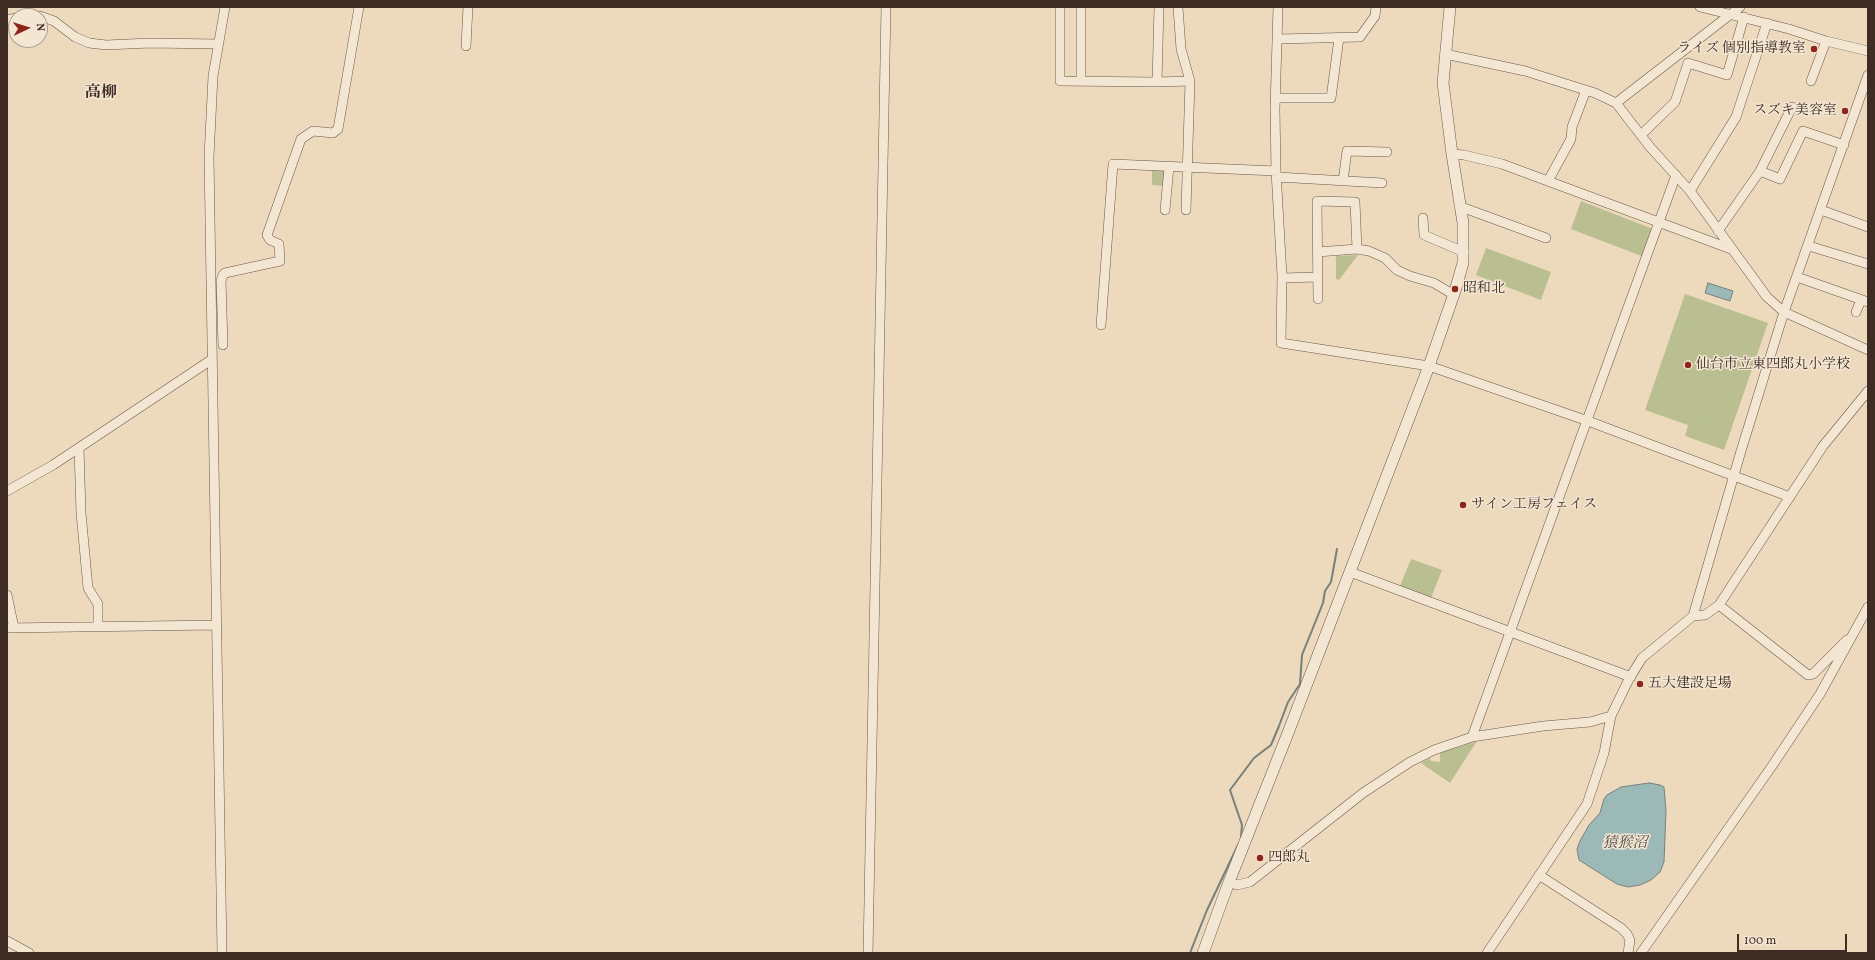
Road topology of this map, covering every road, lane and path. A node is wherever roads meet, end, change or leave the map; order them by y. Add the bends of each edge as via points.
1 (225, 7) edge
2 (359, 7) edge
3 (468, 7) edge
4 (886, 7) edge
5 (1060, 7) edge
6 (1081, 7) edge
7 (1159, 7) edge
8 (1178, 7) edge
9 (1278, 7) edge
10 (1376, 7) edge
11 (1450, 7) edge
12 (1700, 7) edge
13 (1740, 7) edge
14 (1730, 14) junction
15 (1744, 17) junction
16 (48, 19) edge
17 (1767, 23) junction
18 (1339, 38) junction
19 (1279, 39) junction
20 (1826, 41) junction
21 (218, 44) junction
22 (466, 46) dead end
23 (1868, 51) edge
24 (1445, 54) junction
25 (1868, 75) edge
26 (1081, 81) junction
27 (1190, 81) junction
28 (1811, 81) dead end
29 (1157, 82) junction
30 (1586, 90) junction
31 (1276, 98) junction
32 (1616, 103) junction
33 (1792, 107) dead end
34 (1641, 135) junction
35 (1844, 145) junction
36 (1387, 152) dead end
37 (1452, 154) junction
38 (1169, 167) junction
39 (1189, 168) junction
40 (1760, 171) junction
41 (1277, 174) junction
42 (1676, 175) junction
43 (1343, 181) junction
44 (1548, 181) junction
45 (1382, 183) dead end
46 (1690, 191) junction
47 (1461, 208) junction
48 (1165, 210) dead end
49 (1186, 210) dead end
50 (1821, 210) junction
51 (1423, 218) dead end
52 (1660, 222) junction
53 (1868, 227) edge
54 (1718, 231) junction
55 (1546, 238) dead end
56 (1809, 246) junction
57 (1357, 249) junction
58 (1731, 249) junction
59 (1317, 252) junction
60 (1464, 252) junction
61 (1868, 264) edge
62 (1318, 277) junction
63 (1282, 278) junction
64 (1797, 278) junction
65 (1454, 295) junction
66 (1318, 299) dead end
67 (1864, 301) edge
68 (1784, 312) junction
69 (1856, 312) dead end
70 (1101, 325) dead end
71 (223, 345) dead end
72 (1868, 350) edge
73 (211, 360) junction
74 (1429, 366) junction
75 (1868, 391) edge
76 (1588, 421) junction
77 (79, 448) junction
78 (1734, 476) junction
79 (7, 491) edge
80 (1790, 497) junction
81 (1350, 572) junction
82 (7, 595) edge
83 (1719, 605) junction
84 (1868, 607) edge
85 (1693, 616) junction
86 (216, 625) junction
87 (98, 627) junction
88 (10, 628) edge
89 (1510, 631) junction
90 (1850, 639) junction
91 (1631, 677) junction
92 (1611, 716) junction
93 (1472, 737) junction
94 (1539, 875) junction
95 (1229, 882) junction
96 (7, 941) edge
97 (29, 953) edge
98 (222, 953) edge
99 (868, 953) edge
100 (1203, 953) edge
101 (1487, 953) edge
102 (1628, 953) edge
103 (1641, 953) edge

1 - 21 street
2 - 71 street via 338,129 333,133 313,131 301,139 268,235 270,240 279,244 280,261 223,275
3 - 22 street
4 - 99 street
5 - 26 street via 1060,81
6 - 26 street
7 - 29 street
8 - 27 street via 1180,49
9 - 19 street
10 - 18 street via 1375,16 1360,37
11 - 24 street
12 - 14 street
13 - 14 street
14 - 15 street
14 - 32 street
15 - 17 street
15 - 34 street via 1727,75 1688,63 1675,102
16 - 21 street via 89,43
17 - 20 street
17 - 46 street via 1736,117
18 - 19 street
18 - 31 street via 1332,98
19 - 31 street
20 - 23 street
20 - 28 street
21 - 73 street via 210,110
24 - 30 street via 1525,71
24 - 37 street via 1443,83
25 - 35 street
26 - 29 street
27 - 29 street
27 - 39 street
30 - 32 street
30 - 44 street via 1572,127 1571,139
31 - 41 street
32 - 34 street
33 - 40 street
34 - 42 street
35 - 40 street via 1803,132 1780,179
35 - 50 street
36 - 43 street via 1347,151
37 - 44 street via 1502,164
37 - 47 street
38 - 39 street
38 - 48 street
38 - 70 street via 1113,164
39 - 41 street
39 - 49 street
40 - 54 street
41 - 43 street
41 - 63 street
42 - 46 street
42 - 52 street
43 - 45 street
44 - 52 street
46 - 54 street
47 - 55 street
47 - 60 street
50 - 53 street
50 - 56 street
51 - 60 street via 1424,235
52 - 58 street
52 - 76 street
54 - 58 street
56 - 61 street
56 - 64 street
57 - 59 street
57 - 59 street via 1355,202 1317,201
57 - 65 street via 1385,258 1397,270 1434,283
58 - 68 street via 1767,297
59 - 62 street
60 - 65 street
62 - 63 street
62 - 66 street
63 - 74 street via 1281,343
64 - 67 street
64 - 68 street
65 - 74 street
67 - 69 street
68 - 72 street
68 - 78 street
73 - 77 street
73 - 86 street
74 - 76 street
74 - 81 street
75 - 80 street via 1823,446
76 - 78 street
76 - 89 street
77 - 79 street
77 - 87 street via 81,513 88,588 98,604
78 - 80 street
78 - 85 street
80 - 83 street
81 - 89 street
81 - 95 street
82 - 88 street
83 - 85 street via 1705,615
83 - 90 street via 1808,675 1813,674
84 - 90 street
85 - 91 street via 1642,658
86 - 87 street
86 - 98 street
87 - 88 street
89 - 91 street
89 - 93 street
90 - 103 street via 1820,694
91 - 92 street
92 - 93 street via 1590,722
92 - 94 street via 1604,753 1587,804
93 - 95 street via 1434,750 1387,776 1250,882 1237,885
94 - 101 street
94 - 102 street via 1621,928 1630,940
95 - 100 street
96 - 97 street

